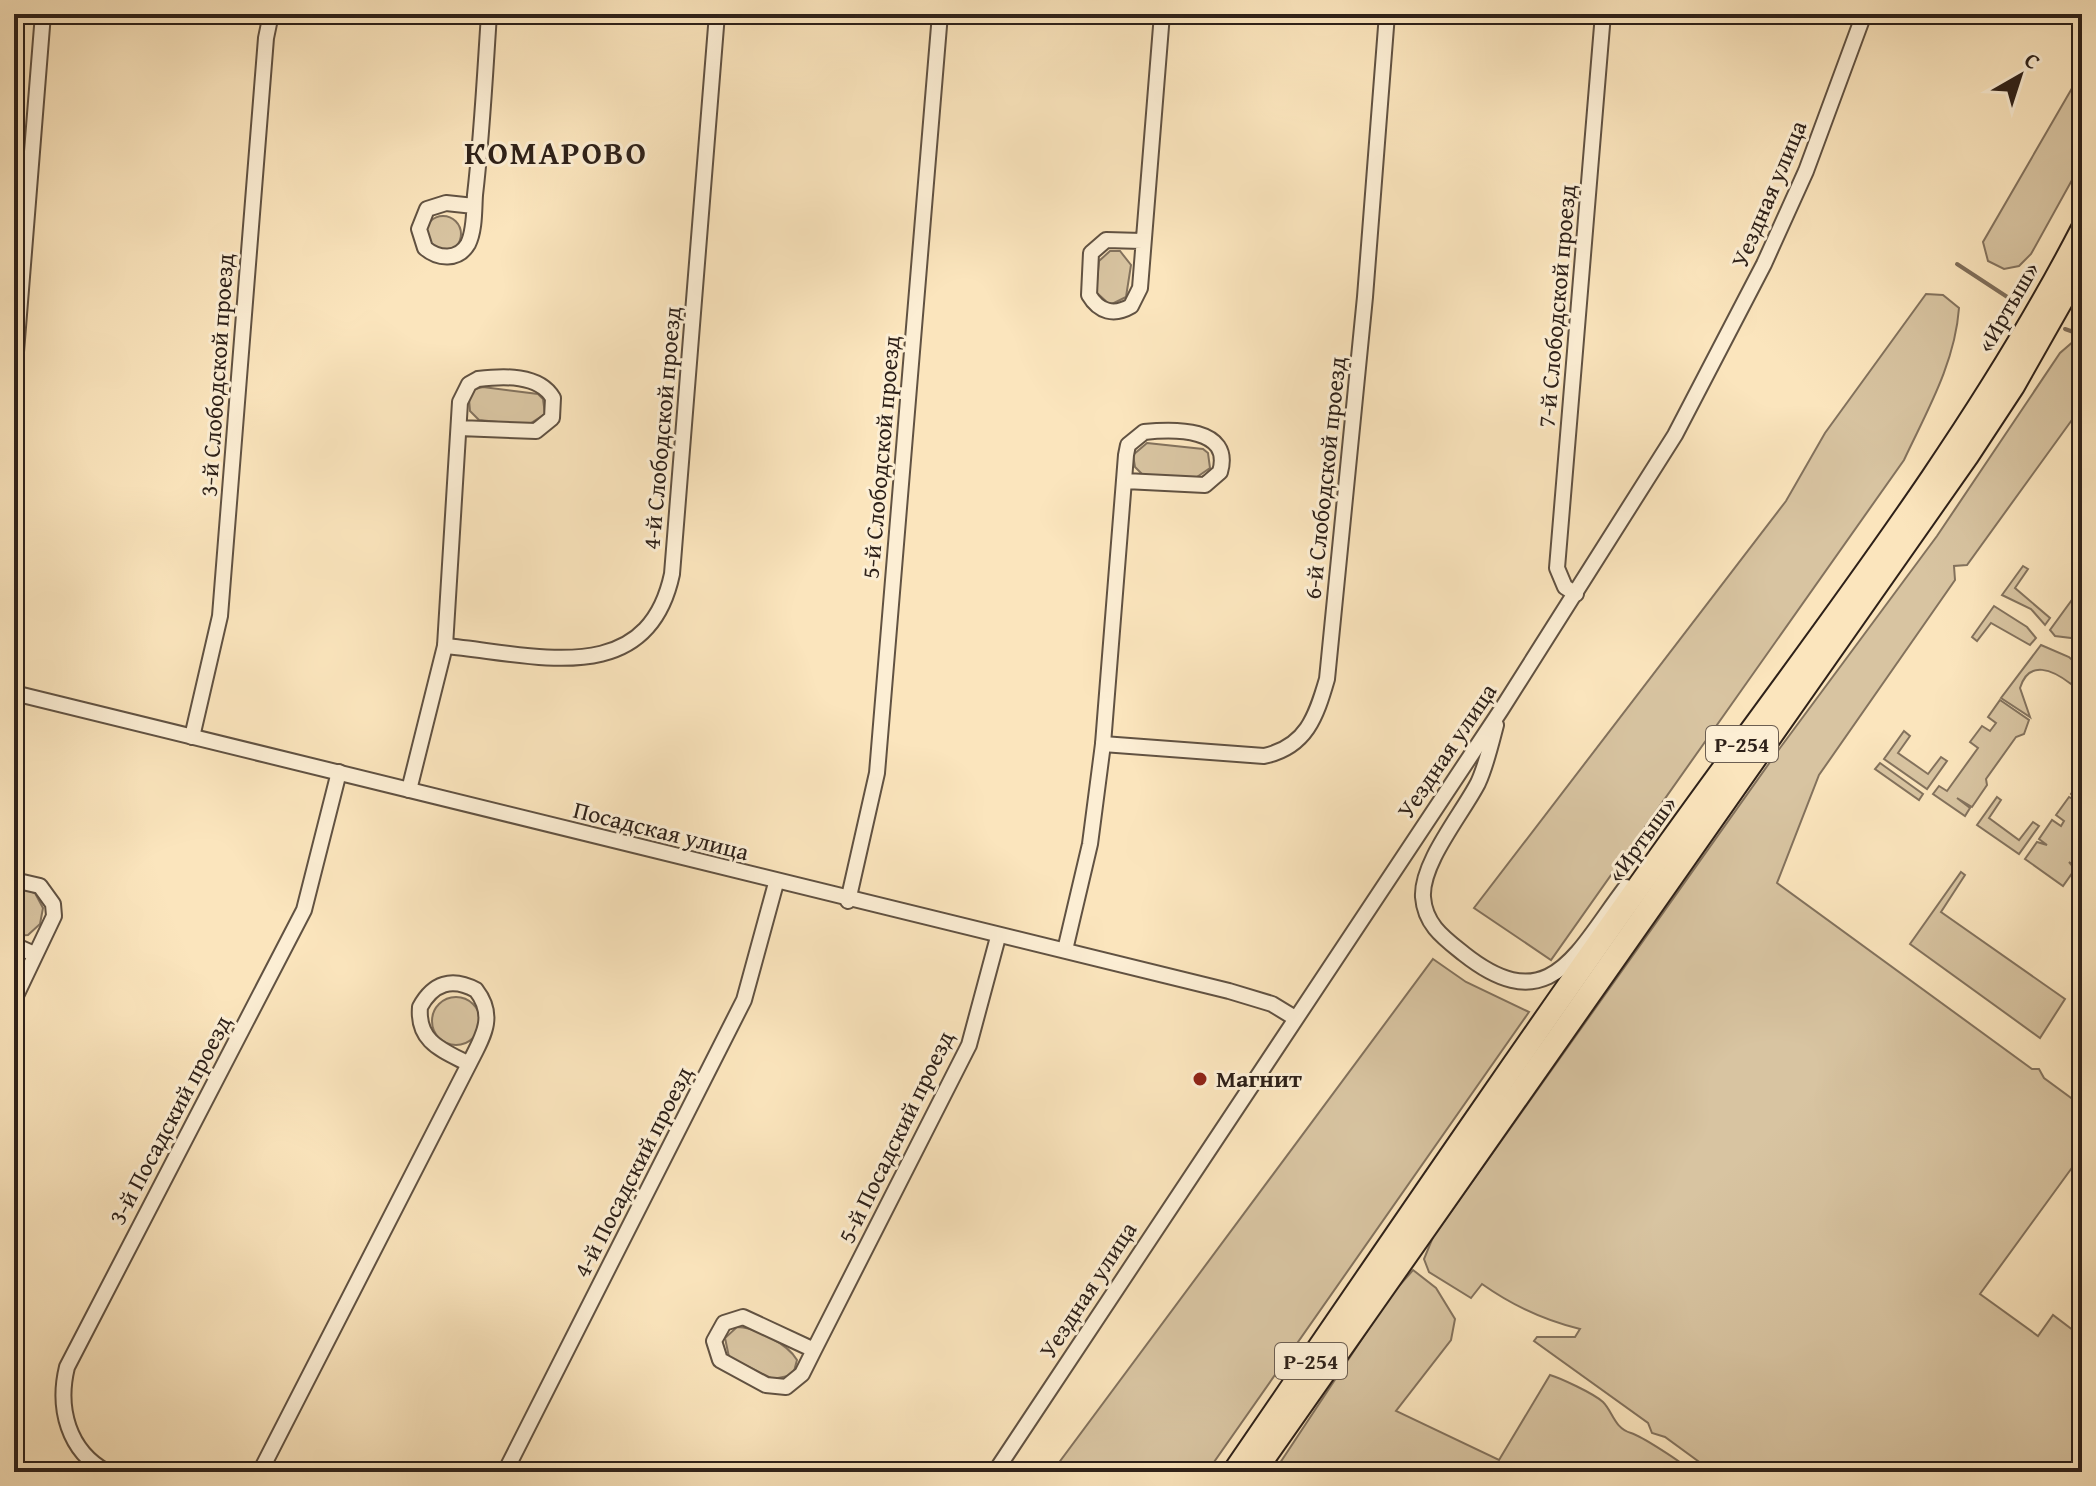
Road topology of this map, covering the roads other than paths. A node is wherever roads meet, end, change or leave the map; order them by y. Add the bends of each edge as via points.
1 (43, 14) edge
2 (271, 14) edge
3 (489, 14) edge
4 (717, 14) edge
5 (940, 14) edge
6 (1162, 14) edge
7 (1387, 14) edge
8 (1603, 14) edge
9 (1864, 14) edge
10 (474, 206) junction
11 (2082, 230) edge
12 (1142, 241) junction
13 (2082, 264) edge
14 (14, 377) edge
15 (459, 428) junction
16 (1125, 481) junction
17 (1576, 594) junction
18 (445, 646) junction
19 (14, 693) edge
20 (1501, 710) junction
21 (192, 737) junction
22 (1103, 744) junction
23 (339, 772) junction
24 (409, 790) junction
25 (1669, 844) junction
26 (14, 880) edge
27 (776, 883) junction
28 (848, 901) junction
29 (998, 937) junction
30 (14, 945) edge
31 (1065, 950) junction
32 (34, 954) junction
33 (14, 1000) edge
34 (1295, 1018) junction
35 (469, 1064) junction
36 (814, 1350) junction
37 (107, 1472) edge
38 (260, 1472) edge
39 (505, 1472) edge
40 (995, 1472) edge
41 (1234, 1472) edge
42 (1254, 1472) edge

1 - 14 street
2 - 21 street, 3-й Слободской проезд via 220,616
3 - 10 street
4 - 18 street, 4-й Слободской проезд via 667,595 646,631 627,647 607,654 579,658
5 - 28 street, 5-й Слободской проезд via 877,773
6 - 12 street
7 - 22 street, 6-й Слободской проезд via 1365,297 1327,679 1318,710 1298,742 1264,756
8 - 17 street, 7-й Слободской проезд via 1557,568 1565,587
9 - 17 street, Уездная улица via 1806,171 1740,314 1675,435
10 - 10 street via 446,203 427,209 419,229 425,248 443,257 462,251
11 - 25 highway, «Иртыш» / Р-254 via 1954,444
12 - 12 street via 1138,298 1123,311 1103,310 1089,295 1091,253 1106,240
13 - 42 highway, «Иртыш» / Р-254 via 1967,456
15 - 15 street via 463,392 478,379 530,380 553,398 552,418 536,431
15 - 18 street
16 - 16 street via 1128,445 1144,432 1199,434 1217,443 1222,452 1220,472 1205,485
16 - 22 street
17 - 20 street, Уездная улица
18 - 24 street
19 - 21 street, Посадская улица
20 - 25 street via 1479,780 1426,873 1423,897 1435,930 1467,956 1521,984 1547,978 1569,960 1625,887
20 - 34 street, Уездная улица
21 - 23 street, Посадская улица
22 - 31 street via 1090,844
23 - 24 street, Посадская улица
23 - 37 street, 3-й Посадский проезд via 304,910 67,1367 62,1398 68,1429 85,1456
24 - 27 street, Посадская улица
25 - 41 highway, «Иртыш» / Р-254
26 - 32 street via 40,886 53,904 51,929
27 - 28 street, Посадская улица
27 - 39 street, 4-й Посадский проезд via 744,1000
28 - 29 street, Посадская улица
29 - 31 street, Посадская улица
29 - 36 street, 5-й Посадский проезд via 969,1045
30 - 32 street
31 - 34 street, Посадская улица via 1242,995
32 - 33 street
34 - 40 street, Уездная улица
35 - 35 street via 488,1014 476,990 450,982 426,995 419,1021 432,1044
35 - 38 street
36 - 36 street, 5-й Посадский проезд via 743,1317 724,1323 714,1341 728,1367 776,1388 795,1382

